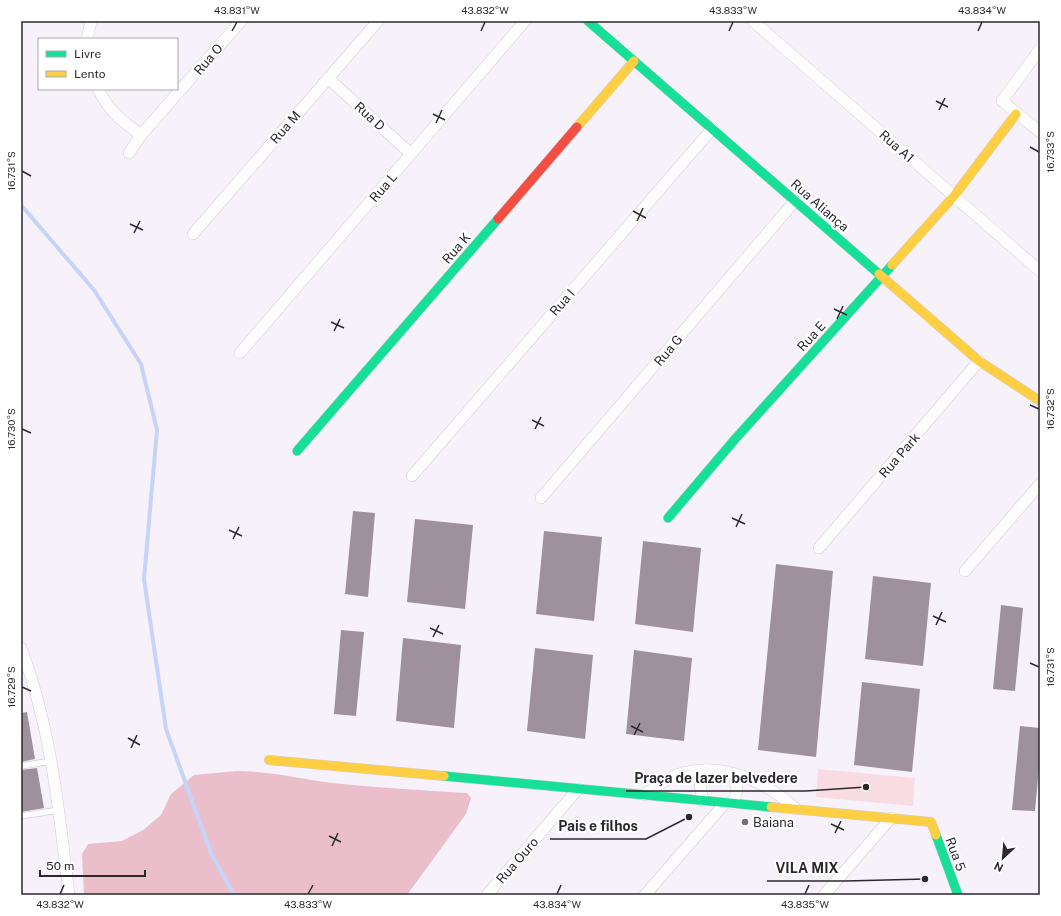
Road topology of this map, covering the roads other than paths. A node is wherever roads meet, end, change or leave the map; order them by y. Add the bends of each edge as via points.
1 (91, 21) edge
2 (241, 21) edge
3 (378, 21) edge
4 (525, 21) edge
5 (588, 21) edge
6 (753, 21) edge
7 (87, 38) edge
8 (1040, 49) edge
9 (634, 61) junction
10 (328, 78) junction
11 (99, 90) edge
12 (1016, 114) junction
13 (712, 129) junction
14 (1040, 132) edge
15 (141, 135) junction
16 (129, 153) dead end
17 (411, 154) junction
18 (954, 196) junction
19 (795, 201) junction
20 (193, 234) dead end
21 (1040, 271) edge
22 (882, 277) junction
23 (240, 354) dead end
24 (979, 361) junction
25 (1040, 401) edge
26 (297, 451) dead end
27 (412, 476) dead end
28 (1040, 484) edge
29 (541, 498) dead end
30 (668, 518) dead end
31 (819, 548) dead end
32 (965, 571) dead end
33 (21, 648) edge
34 (269, 760) dead end
35 (52, 761) junction
36 (21, 766) edge
37 (705, 770) junction
38 (734, 774) junction
39 (578, 790) junction
40 (644, 795) junction
41 (703, 801) junction
42 (729, 803) junction
43 (59, 810) junction
44 (796, 810) junction
45 (21, 816) edge
46 (891, 818) junction
47 (69, 895) edge
48 (487, 895) edge
49 (645, 895) edge
50 (824, 895) edge
51 (958, 895) edge

1 - 7 street
2 - 15 street, Rua O
3 - 10 street, Rua M
4 - 17 street, Rua L
5 - 9 street, Rua Aliança
6 - 18 street, Rua A1
8 - 12 street via 1003,99 1003,104
9 - 13 street, Rua Aliança
9 - 26 street, Rua K
10 - 17 street, Rua D
10 - 20 street, Rua M
11 - 15 street via 107,106
12 - 14 street
12 - 18 street, Rua E
13 - 19 street, Rua Aliança
13 - 27 street, Rua I
15 - 16 street, Rua O
17 - 23 street, Rua L
18 - 21 street, Rua A1
18 - 22 street, Rua E
19 - 22 street, Rua Aliança
19 - 29 street, Rua G
22 - 24 street, Rua Aliança
22 - 30 street, Rua E via 736,438
24 - 25 street, Rua Aliança
24 - 31 street, Rua Park
28 - 32 street
33 - 35 street via 42,713
34 - 39 street
35 - 36 lane
35 - 43 street
37 - 38 street
37 - 40 street via 686,772 664,781
37 - 41 street via 700,784
38 - 42 street via 737,790
38 - 44 street via 767,786
39 - 40 street
39 - 48 street, Rua Ouro
40 - 41 street
41 - 42 street
42 - 44 street
42 - 49 street
43 - 45 lane
43 - 47 street
44 - 46 street
46 - 50 street
46 - 51 street, Rua 5 via 931,822

